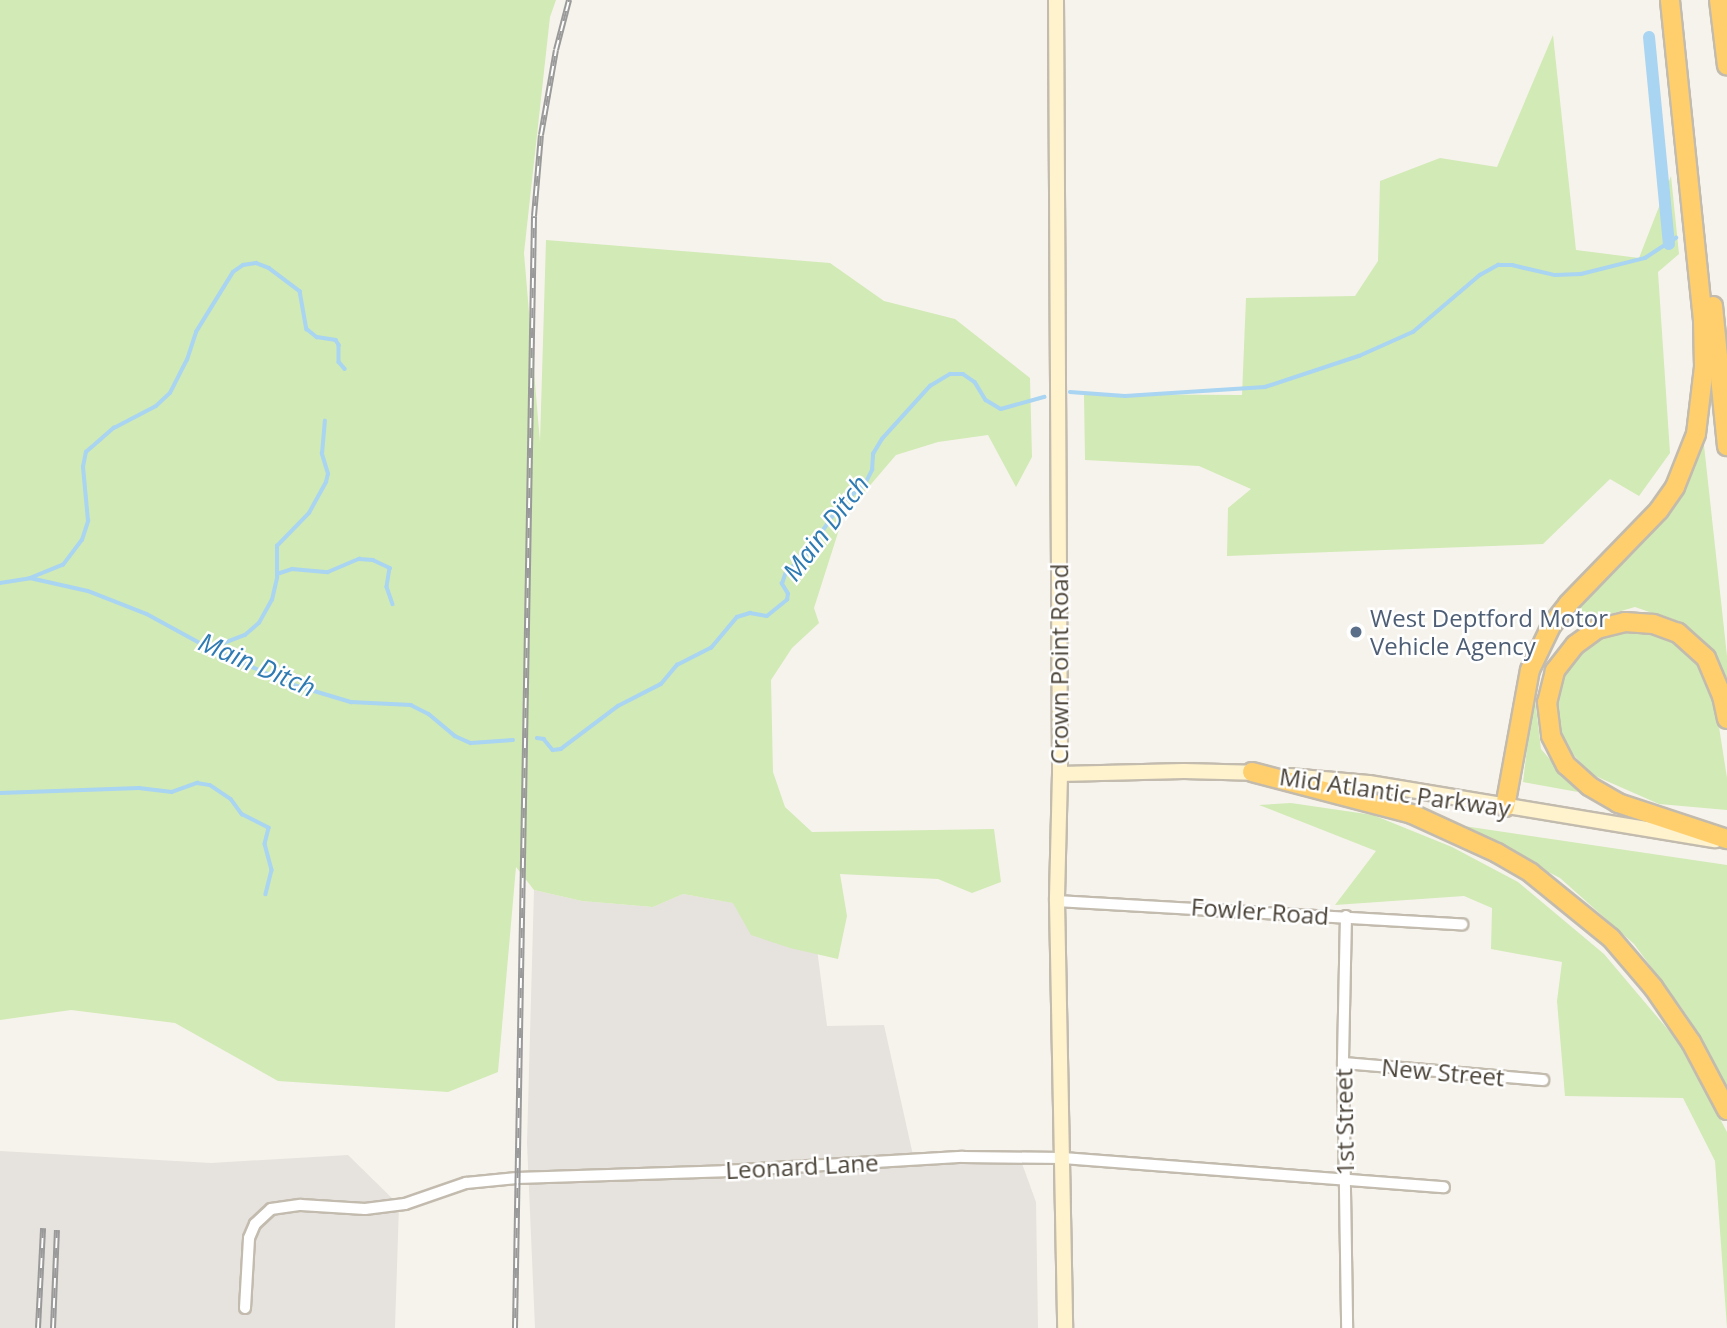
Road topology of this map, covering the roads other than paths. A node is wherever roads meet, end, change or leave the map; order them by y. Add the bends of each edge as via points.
1 (1056, 0) edge
2 (1670, 0) edge
3 (1680, 0) edge
4 (1719, 0) edge
5 (1727, 66) edge
6 (1727, 446) edge
7 (1727, 719) edge
8 (1252, 772) junction
9 (1060, 774) junction
10 (1505, 807) junction
11 (1686, 831) junction
12 (1727, 840) edge
13 (1057, 901) junction
14 (1346, 916) junction
15 (1462, 924) dead end
16 (1343, 1063) junction
17 (1544, 1080) dead end
18 (1727, 1110) edge
19 (1063, 1158) junction
20 (1345, 1182) junction
21 (1444, 1187) dead end
22 (245, 1308) dead end
23 (1065, 1328) edge
24 (1347, 1328) edge

1 - 9 main road, Crown Point Road
2 - 10 highway via 1703,320 1703,380 1696,434 1675,487 1659,510 1551,626 1530,670
3 - 6 highway
4 - 5 highway
7 - 11 highway via 1706,658 1678,633 1653,624 1625,622 1597,629 1575,645 1555,671 1547,702 1551,736 1566,765 1618,803
8 - 9 main road, Mid Atlantic Parkway
8 - 10 main road, Mid Atlantic Parkway via 1369,783
8 - 18 highway via 1412,814 1531,873 1611,938 1653,987 1691,1042
9 - 13 main road, Crown Point Road
10 - 11 main road, Mid Atlantic Parkway
11 - 12 highway
13 - 14 street, Fowler Road
13 - 19 main road, Crown Point Road
14 - 15 street, Fowler Road
14 - 16 street, 1st Street
16 - 17 street, New Street
16 - 20 street, 1st Street
19 - 20 street, Leonard Lane
19 - 22 street, Leonard Lane via 963,1157 517,1178 466,1183 385,1207 271,1209 255,1224 249,1238
19 - 23 main road, Crown Point Road
20 - 21 street, Leonard Lane
20 - 24 street, 1st Street

